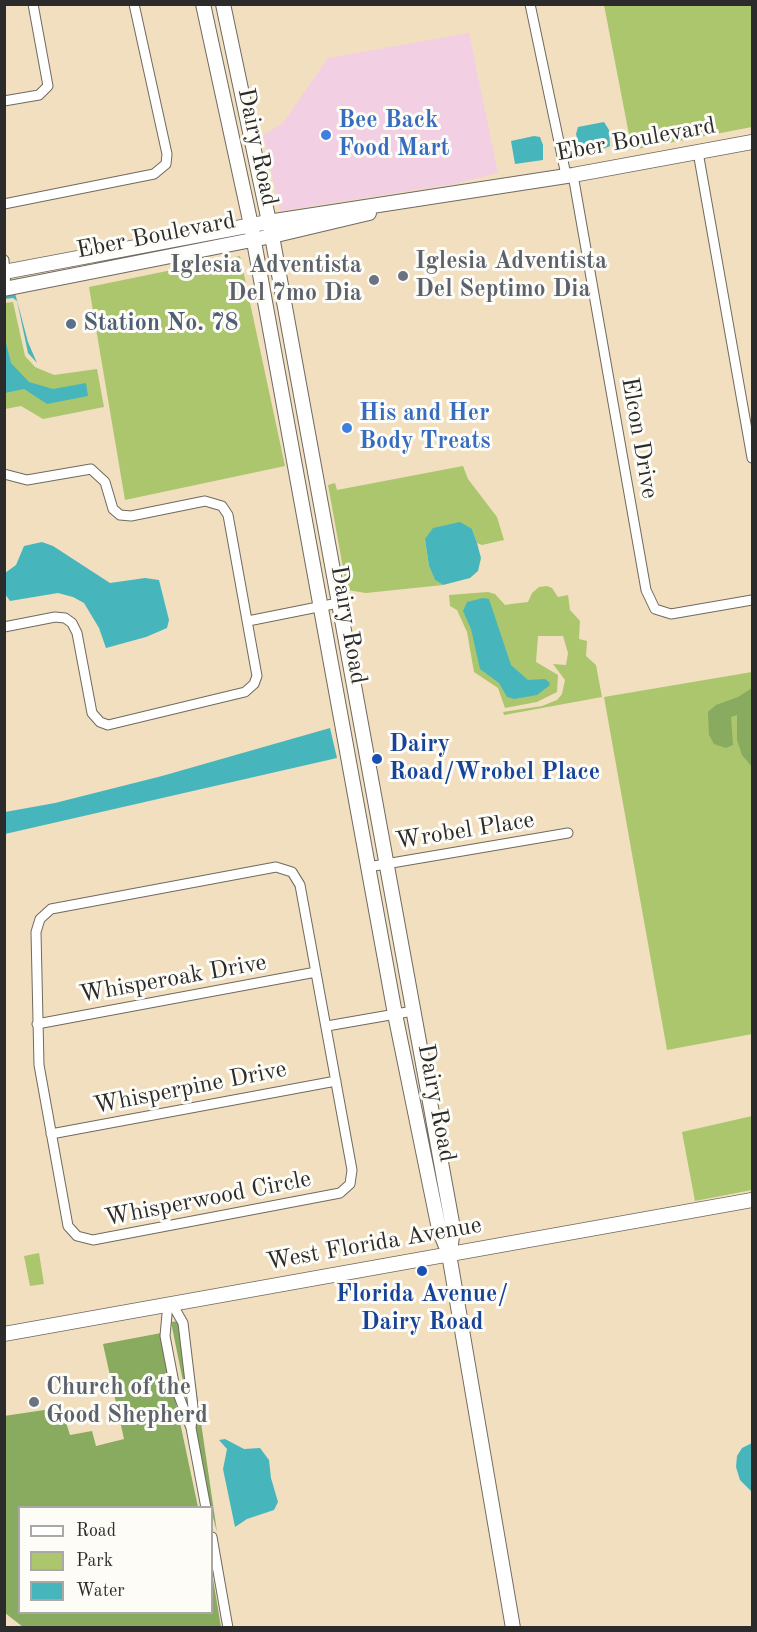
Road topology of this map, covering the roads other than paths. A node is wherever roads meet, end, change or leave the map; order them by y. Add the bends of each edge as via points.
1 (33, 4) edge
2 (134, 4) edge
3 (203, 4) edge
4 (223, 4) edge
5 (530, 4) edge
6 (4, 101) edge
7 (753, 142) edge
8 (698, 152) junction
9 (569, 175) junction
10 (4, 204) edge
11 (270, 229) junction
12 (252, 232) junction
13 (4, 260) edge
14 (5, 272) edge
15 (5, 288) edge
16 (753, 458) edge
17 (4, 474) edge
18 (753, 600) edge
19 (338, 603) junction
20 (321, 606) junction
21 (248, 621) junction
22 (4, 627) edge
23 (568, 833) dead end
24 (386, 863) junction
25 (368, 867) junction
26 (316, 972) junction
27 (413, 1011) junction
28 (395, 1014) junction
29 (38, 1024) junction
30 (327, 1026) junction
31 (336, 1081) junction
32 (51, 1134) junction
33 (753, 1200) edge
34 (449, 1254) junction
35 (168, 1303) junction
36 (4, 1334) edge
37 (192, 1428) junction
38 (206, 1506) edge
39 (213, 1543) edge
40 (228, 1628) edge
41 (513, 1628) edge

1 - 6 street via 48,86 39,94
2 - 10 street via 166,164 154,174
3 - 12 street, Dairy Road
4 - 11 street, Dairy Road
5 - 9 street, Elcon Drive
7 - 8 street, Eber Boulevard
8 - 9 street, Eber Boulevard
8 - 16 street
9 - 11 street, Eber Boulevard
9 - 18 street, Elcon Drive via 646,590 655,609 671,614
11 - 12 street, Eber Boulevard
11 - 19 street, Dairy Road
12 - 14 street, Eber Boulevard
12 - 15 street, Eber Boulevard
12 - 20 street, Dairy Road
13 - 14 street
14 - 15 street
17 - 21 street via 27,480 91,469 105,482 108,501 120,515 205,501 222,506 228,515
19 - 20 street
19 - 24 street, Dairy Road
20 - 21 street
20 - 25 street, Dairy Road
21 - 22 street via 257,676 245,692 108,725 92,713 72,624 65,618 54,617
23 - 24 street, Wrobel Place
24 - 25 street, Wrobel Place
24 - 27 street, Dairy Road
25 - 28 street, Dairy Road
26 - 29 street, Whisperoak Drive
26 - 29 street, Whisperwood Circle via 300,885 292,872 276,867 51,909 40,919 36,932
26 - 30 street, Whisperwood Circle
27 - 28 street
27 - 34 street, Dairy Road via 453,1228
28 - 30 street
28 - 34 street, Dairy Road via 439,1229
29 - 32 street, Whisperwood Circle via 39,1065
30 - 31 street, Whisperwood Circle
31 - 32 street, Whisperpine Drive
31 - 32 street, Whisperwood Circle via 352,1170 350,1184 340,1193 176,1225 93,1240 77,1236 68,1226
33 - 34 street, West Florida Avenue
34 - 35 street, West Florida Avenue
34 - 41 street, Dairy Road
35 - 36 street, West Florida Avenue
35 - 37 street via 165,1321 174,1383
35 - 37 street via 183,1323
37 - 38 street
39 - 40 street

